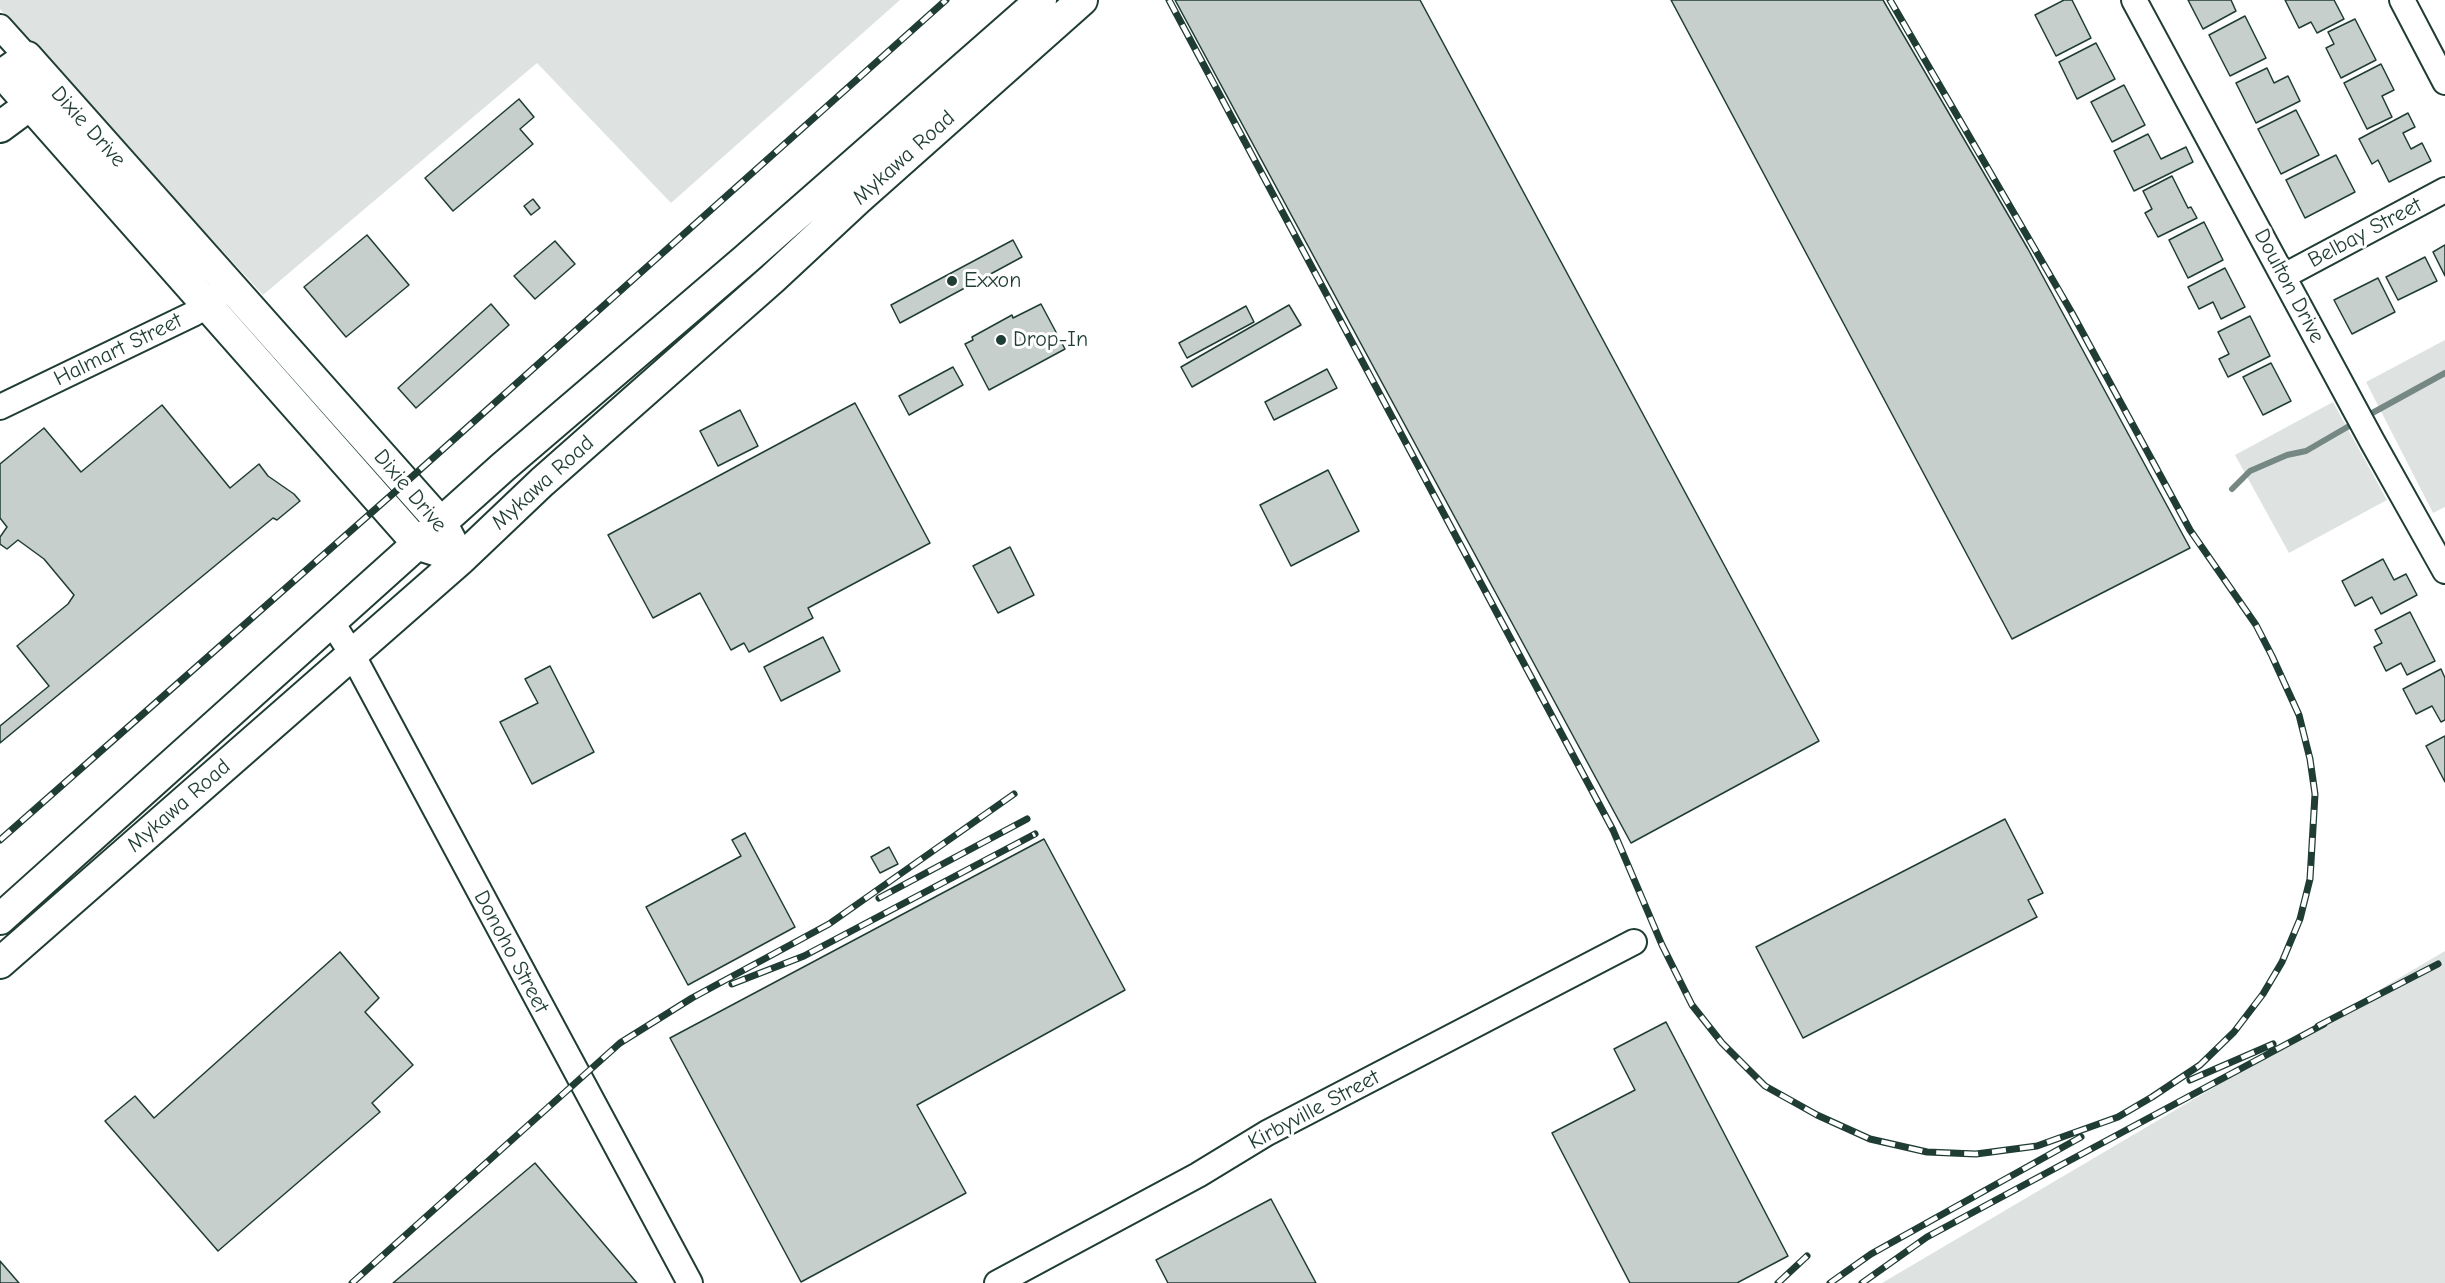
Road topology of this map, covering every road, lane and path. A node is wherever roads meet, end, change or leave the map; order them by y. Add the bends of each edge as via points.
1 (1041, 0) edge
2 (1082, 0) edge
3 (2134, 0) edge
4 (2402, 0) edge
5 (0, 27) edge
6 (997, 56) junction
7 (7, 69) edge
8 (2445, 82) edge
9 (54, 88) junction
10 (30, 105) junction
11 (0, 127) edge
12 (842, 174) junction
13 (2445, 190) edge
14 (858, 199) junction
15 (2284, 276) junction
16 (219, 294) junction
17 (0, 407) edge
18 (442, 524) junction
19 (419, 545) junction
20 (461, 559) junction
21 (2445, 571) edge
22 (332, 621) junction
23 (352, 654) junction
24 (0, 919) edge
25 (1634, 942) dead end
26 (0, 963) edge
27 (690, 1283) edge
28 (997, 1283) edge

1 - 6 main road, Mykawa Road
2 - 6 main road, Mykawa Road
3 - 15 street, Doulton Drive
4 - 8 street
5 - 7 street, Dixie Drive
6 - 12 main road, Mykawa Road
6 - 14 main road, Mykawa Road
7 - 9 main road, Dixie Drive
7 - 10 main road, Dixie Drive
9 - 10 main road
9 - 16 main road, Dixie Drive
10 - 11 main road
10 - 16 main road, Dixie Drive
12 - 14 street
12 - 18 main road, Mykawa Road
13 - 15 street, Belbay Street
14 - 20 main road, Mykawa Road
15 - 21 street, Doulton Drive
16 - 17 street, Halmart Street
16 - 18 main road, Dixie Drive
16 - 19 main road, Dixie Drive
18 - 19 main road, Mykawa Road
18 - 20 main road, Dixie Drive
19 - 20 main road, Dixie Drive
19 - 22 main road, Mykawa Road
20 - 23 main road, Mykawa Road
22 - 23 street, Donoho Street
22 - 24 main road, Mykawa Road
23 - 26 main road, Mykawa Road
23 - 27 street, Donoho Street
25 - 28 street, Kirbyville Street via 1267,1133 1198,1175

